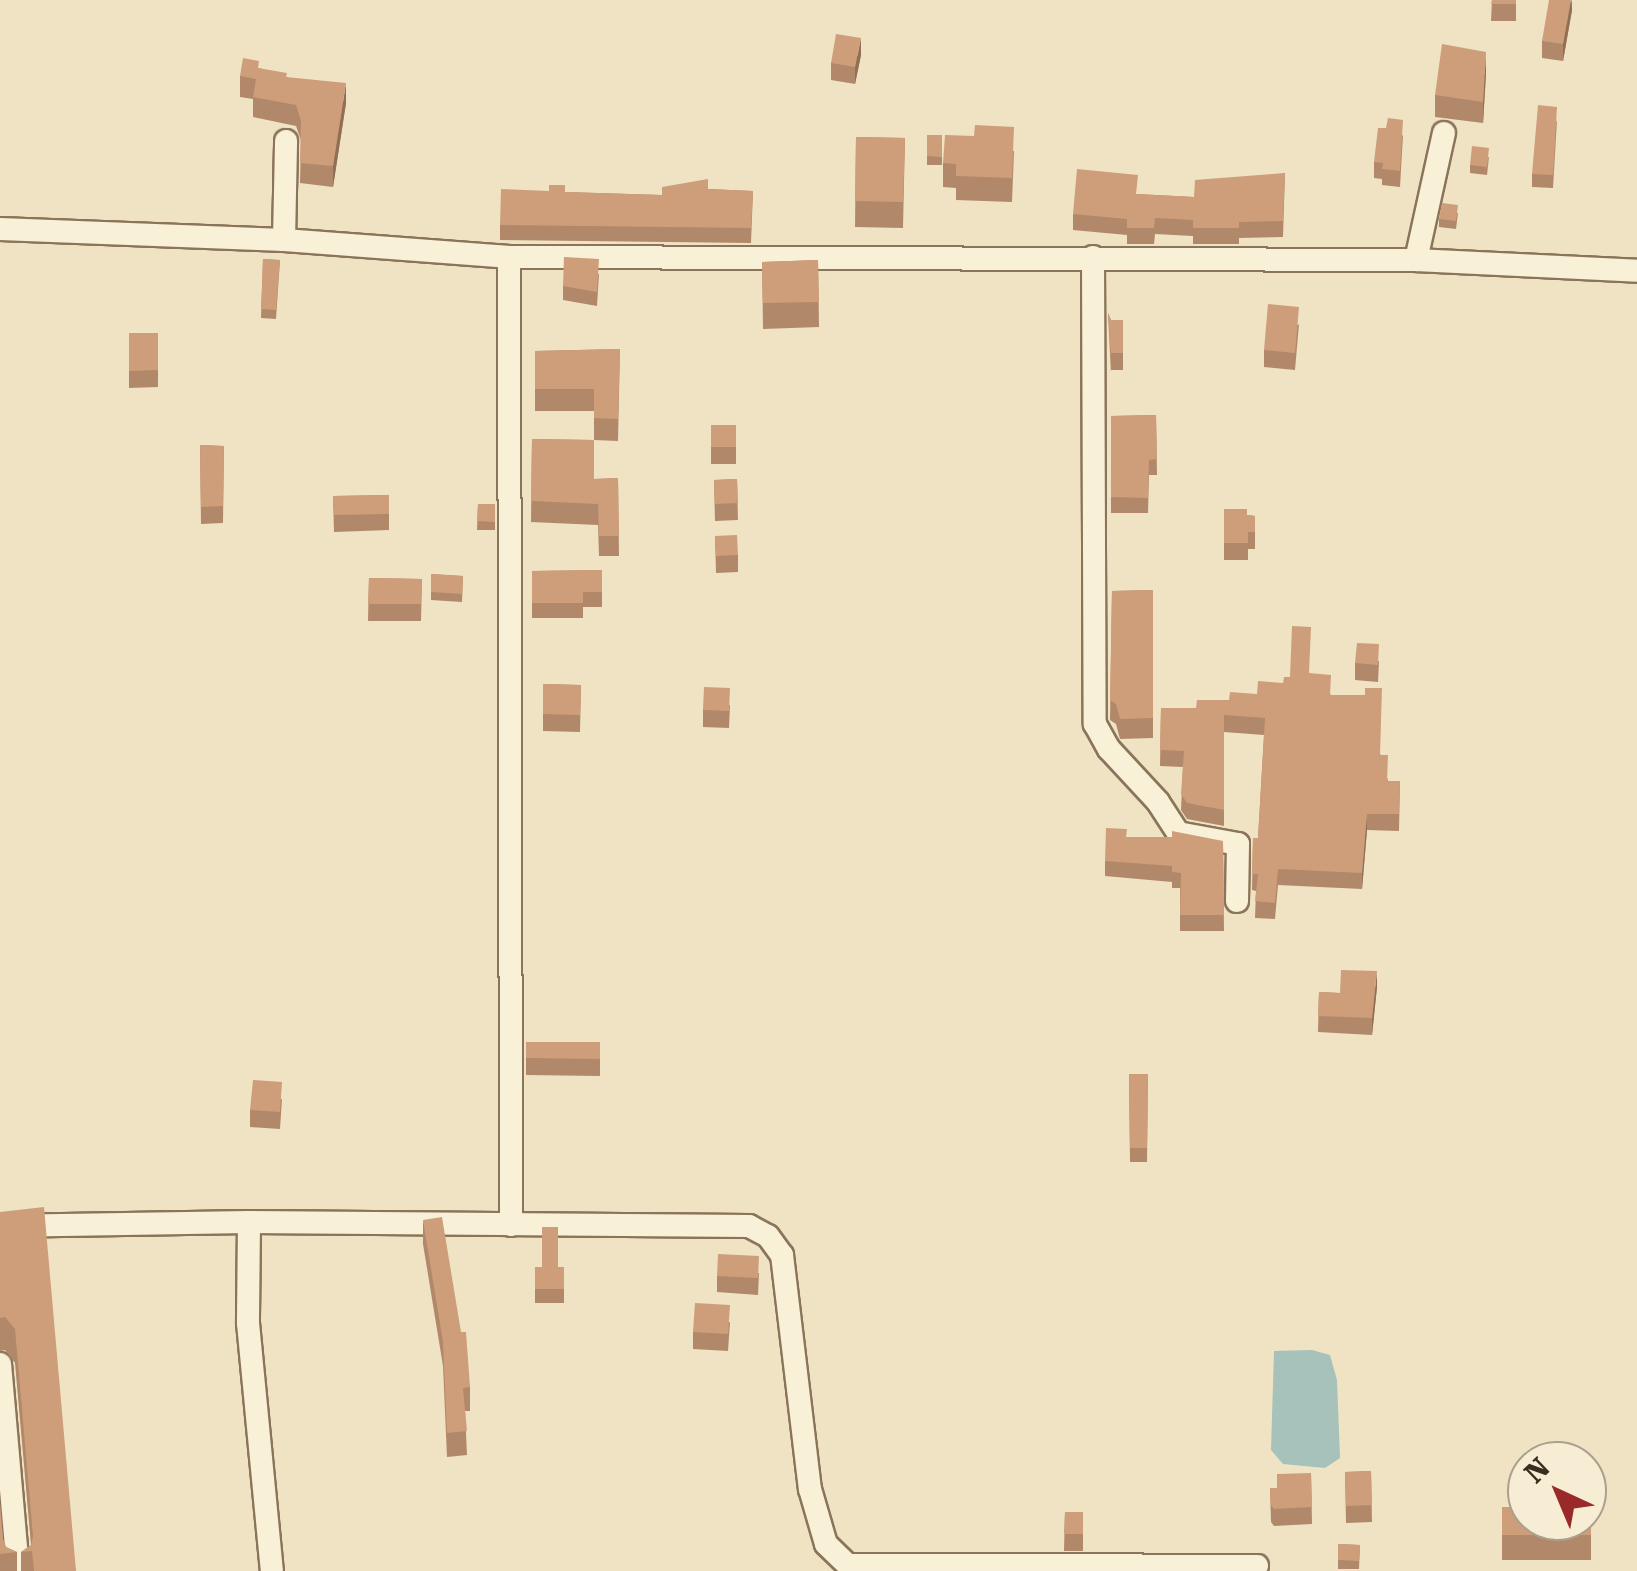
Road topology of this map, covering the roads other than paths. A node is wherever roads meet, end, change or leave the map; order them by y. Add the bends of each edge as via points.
1 (1444, 133) dead end
2 (286, 142) dead end
3 (0, 229) edge
4 (284, 240) junction
5 (509, 256) junction
6 (1094, 257) junction
7 (1416, 260) junction
8 (1637, 271) edge
9 (1237, 901) dead end
10 (249, 1222) junction
11 (511, 1225) junction
12 (0, 1226) edge
13 (0, 1364) edge
14 (1257, 1566) dead end
15 (18, 1571) edge
16 (272, 1571) edge

1 - 7 street
2 - 4 street
3 - 4 street
4 - 5 street
5 - 6 street
5 - 11 street
6 - 7 street
6 - 9 street via 1095,724 1178,833 1238,844
7 - 8 street
10 - 11 street
10 - 12 street
10 - 16 street via 248,1323
11 - 14 street via 725,1222 768,1236 787,1275 816,1518 826,1544 848,1565
13 - 15 street

